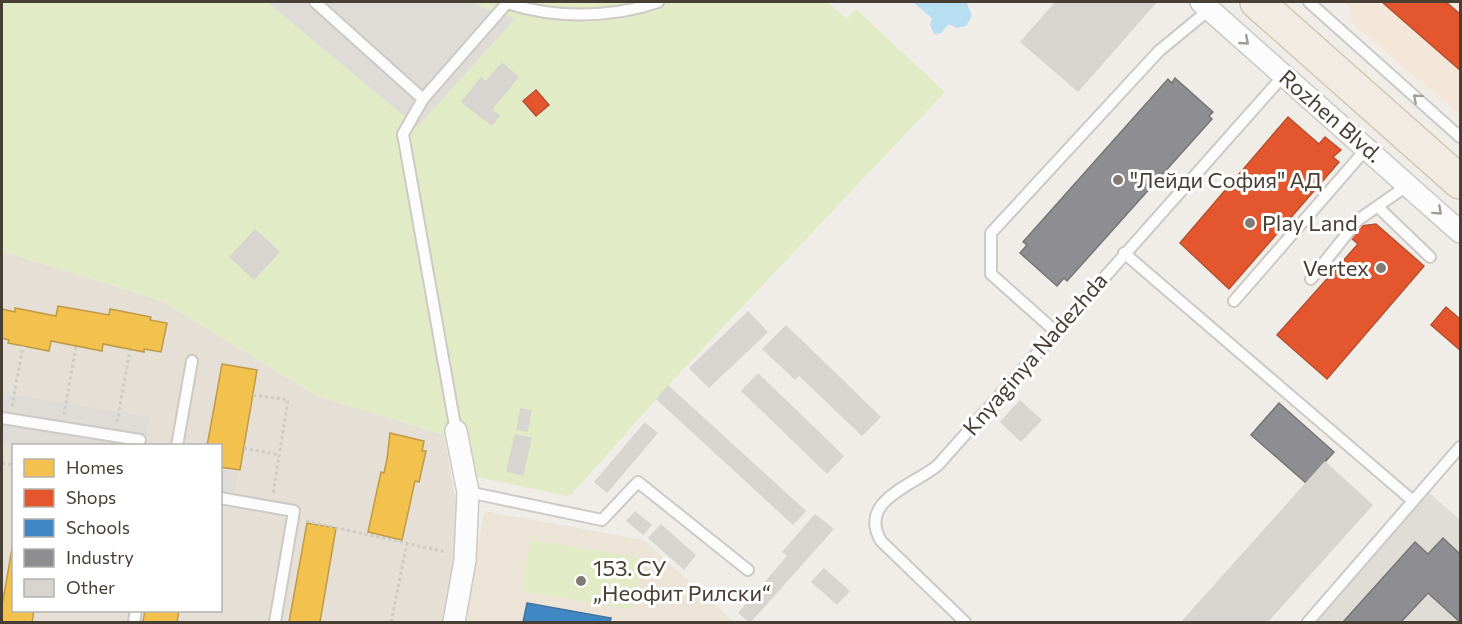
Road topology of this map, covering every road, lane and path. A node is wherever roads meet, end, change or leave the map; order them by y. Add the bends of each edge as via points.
1 (315, 2) edge
2 (508, 2) edge
3 (658, 2) edge
4 (1257, 2) edge
5 (1309, 2) edge
6 (1206, 5) edge
7 (1284, 75) junction
8 (423, 99) junction
9 (1461, 137) edge
10 (1367, 148) junction
11 (1461, 182) edge
12 (1408, 185) junction
13 (1378, 207) junction
14 (1461, 232) edge
15 (1124, 253) junction
16 (1430, 257) dead end
17 (1311, 279) dead end
18 (1234, 301) dead end
19 (1055, 331) junction
20 (23, 346) dead end
21 (76, 346) dead end
22 (130, 350) dead end
23 (192, 361) dead end
24 (253, 395) dead end
25 (5, 418) edge
26 (62, 427) junction
27 (456, 431) joint
28 (114, 436) junction
29 (140, 440) dead end
30 (177, 444) edge
31 (1461, 447) edge
32 (244, 448) dead end
33 (279, 455) junction
34 (468, 492) junction
35 (222, 498) edge
36 (1413, 501) junction
37 (271, 507) junction
38 (293, 519) junction
39 (407, 543) junction
40 (443, 551) dead end
41 (748, 570) dead end
42 (275, 622) edge
43 (391, 622) edge
44 (454, 622) edge
45 (965, 622) edge
46 (1308, 622) edge

1 - 8 lane
2 - 3 lane via 536,13 631,11
2 - 8 lane
4 - 11 main road, Rozhen Blvd.
9 -> 5 lane
6 -> 7 street, Rozhen Blvd.
6 - 19 lane via 991,233 991,274
7 - 10 street, Rozhen Blvd.
7 - 15 lane, Knyaginya Nadezhda
8 - 27 lane via 403,134
10 - 12 street, Rozhen Blvd.
10 - 18 lane
12 - 13 lane
12 -> 14 street, Rozhen Blvd.
13 - 16 lane
13 - 17 lane via 1358,220
15 - 19 lane, Knyaginya Nadezhda
15 - 36 lane
19 - 45 lane, Knyaginya Nadezhda via 938,465 894,491 875,520 881,541
20 - 25 path
21 - 26 path
22 - 28 path
23 - 30 lane
24 - 33 path via 288,400
25 - 26 lane
26 - 28 lane
27 - 34 street
28 - 29 lane
31 - 36 lane
32 - 33 path
33 - 37 path
34 - 41 lane via 602,520 638,482
34 - 44 street via 465,560
35 - 37 lane
36 - 46 lane
37 - 38 lane via 294,511
38 - 39 path
38 - 42 lane
39 - 40 path
39 - 43 path

